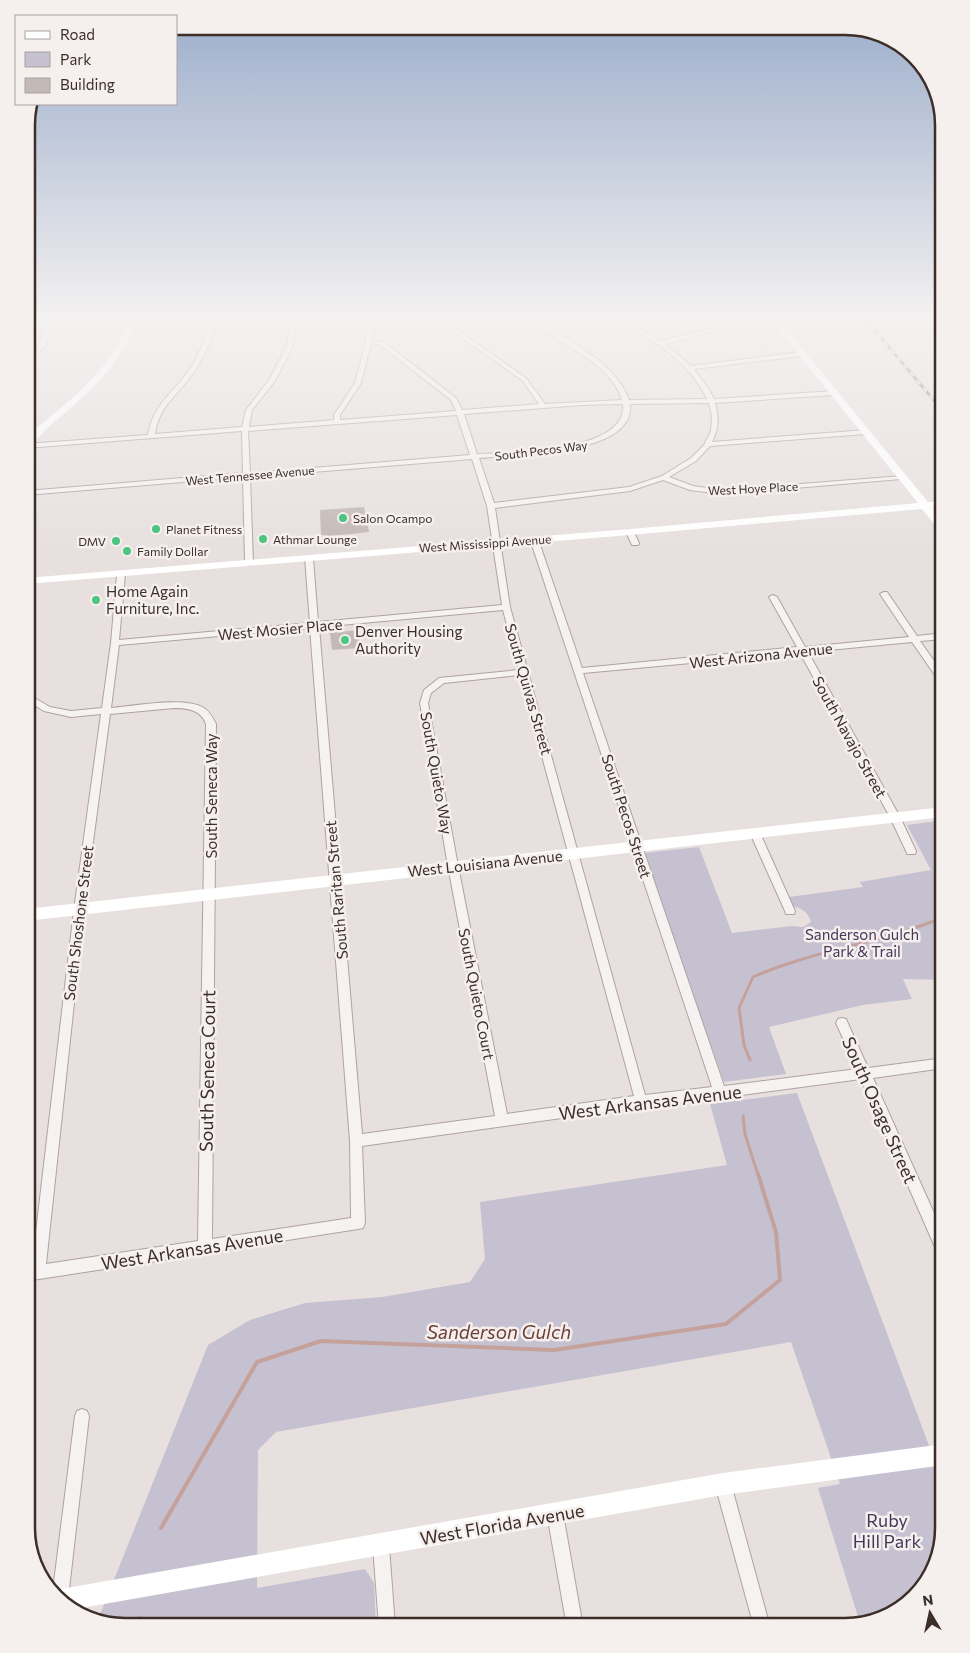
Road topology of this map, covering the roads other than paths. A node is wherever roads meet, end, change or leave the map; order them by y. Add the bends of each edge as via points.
1 (76, 396) edge
2 (169, 396) edge
3 (260, 396) edge
4 (349, 396) edge
5 (451, 396) edge
6 (537, 396) edge
7 (624, 396) edge
8 (709, 396) edge
9 (786, 396) edge
10 (837, 396) edge
11 (712, 401) junction
12 (626, 403) junction
13 (543, 406) junction
14 (460, 413) junction
15 (337, 423) junction
16 (245, 429) junction
17 (866, 432) junction
18 (35, 435) edge
19 (150, 436) junction
20 (35, 443) edge
21 (708, 444) junction
22 (474, 458) junction
23 (246, 476) junction
24 (664, 477) junction
25 (901, 477) junction
26 (35, 492) edge
27 (935, 505) edge
28 (491, 506) junction
29 (925, 506) junction
30 (935, 518) edge
31 (630, 532) junction
32 (534, 539) junction
33 (497, 542) junction
34 (635, 543) dead end
35 (309, 558) junction
36 (249, 563) junction
37 (121, 574) junction
38 (35, 580) edge
39 (884, 594) dead end
40 (773, 598) dead end
41 (506, 607) junction
42 (313, 626) junction
43 (935, 637) edge
44 (914, 640) junction
45 (115, 643) junction
46 (803, 650) junction
47 (935, 669) edge
48 (579, 671) junction
49 (524, 672) junction
50 (35, 702) edge
51 (104, 712) junction
52 (935, 813) edge
53 (895, 817) junction
54 (755, 833) junction
55 (637, 846) junction
56 (911, 851) dead end
57 (574, 853) junction
58 (453, 866) junction
59 (336, 880) junction
60 (210, 894) junction
61 (79, 910) junction
62 (790, 911) dead end
63 (35, 914) edge
64 (842, 1023) dead end
65 (935, 1064) edge
66 (864, 1073) junction
67 (720, 1093) junction
68 (641, 1101) junction
69 (502, 1121) junction
70 (356, 1141) junction
71 (358, 1223) joint
72 (935, 1231) edge
73 (205, 1248) junction
74 (35, 1250) edge
75 (35, 1273) edge
76 (82, 1416) dead end
77 (935, 1455) edge
78 (723, 1484) junction
79 (555, 1514) junction
80 (380, 1546) junction
81 (61, 1591) edge
82 (68, 1598) edge
83 (385, 1618) edge
84 (573, 1618) edge
85 (760, 1618) edge

1 - 18 street
2 - 19 street via 161,405
3 - 16 street via 249,410
4 - 15 street via 337,415
5 - 14 street, South Quivas Street
6 - 13 street
7 - 12 street
8 - 11 street
9 - 11 street
10 - 17 street
11 - 12 street
11 - 21 street via 715,422
12 - 13 street
12 - 22 street, South Pecos Way via 625,421 606,438 568,449
13 - 14 street
14 - 15 street
14 - 22 street, South Quivas Street
15 - 16 street
16 - 19 street
16 - 23 street
17 - 21 street
17 - 25 street
19 - 20 street
21 - 24 street via 692,461
22 - 23 street, West Tennessee Avenue
22 - 28 street, South Quivas Street
23 - 26 street, West Tennessee Avenue
23 - 36 street
24 - 25 street, West Hoye Place via 684,486 722,492
24 - 28 street via 630,489
25 - 29 street
27 - 29 main road, West Mississippi Avenue
28 - 33 street, South Quivas Street
29 - 30 street
29 - 31 main road, West Mississippi Avenue
31 - 32 main road, West Mississippi Avenue
31 - 34 street
32 - 33 main road, West Mississippi Avenue
32 - 48 street, South Pecos Street
33 - 35 street, West Mississippi Avenue
33 - 41 street, South Quivas Street
35 - 36 street, West Mississippi Avenue
35 - 42 street, South Raritan Street
36 - 37 street, West Mississippi Avenue
37 - 38 street, West Mississippi Avenue
37 - 45 street, South Shoshone Street
39 - 44 street
40 - 46 street, South Navajo Street
41 - 42 street, West Mosier Place
41 - 49 street, South Quivas Street
42 - 45 street, West Mosier Place
42 - 59 street, South Raritan Street
43 - 44 street, West Arizona Avenue
44 - 46 street, West Arizona Avenue
44 - 47 street
45 - 51 street, South Shoshone Street
46 - 48 street, West Arizona Avenue
46 - 53 street, South Navajo Street
48 - 55 street, South Pecos Street
49 - 57 street, South Quivas Street
49 - 58 street, South Quieto Way via 448,678 435,684 425,697
50 - 51 street, South Seneca Way via 54,712
51 - 60 street, South Seneca Way via 182,705 202,710 209,718
51 - 61 street, South Shoshone Street
52 - 53 street, West Louisiana Avenue
53 - 54 street, West Louisiana Avenue
53 - 56 street, South Navajo Street
54 - 55 street, West Louisiana Avenue
54 - 62 street
55 - 57 street, West Louisiana Avenue
55 - 67 street, South Pecos Street
57 - 58 street, West Louisiana Avenue
57 - 68 street, South Quivas Street
58 - 59 street, West Louisiana Avenue
58 - 69 street, South Quieto Court
59 - 60 street, West Louisiana Avenue
59 - 70 street, South Raritan Street
60 - 61 street, West Louisiana Avenue
60 - 73 street, South Seneca Court
61 - 63 street, West Louisiana Avenue
61 - 74 street, South Shoshone Street
64 - 66 street, South Osage Street
65 - 66 street, West Arkansas Avenue
66 - 67 street, West Arkansas Avenue
66 - 72 street, South Osage Street
67 - 68 street, West Arkansas Avenue
68 - 69 street, West Arkansas Avenue
69 - 70 street, West Arkansas Avenue
70 - 71 street, South Raritan Street
71 - 73 street, West Arkansas Avenue
73 - 75 street, West Arkansas Avenue
76 - 81 street
77 - 78 main road, West Florida Avenue
78 - 79 main road, West Florida Avenue
78 - 85 street
79 - 80 street, West Florida Avenue
79 - 84 street
80 - 82 street, West Florida Avenue
80 - 83 street

